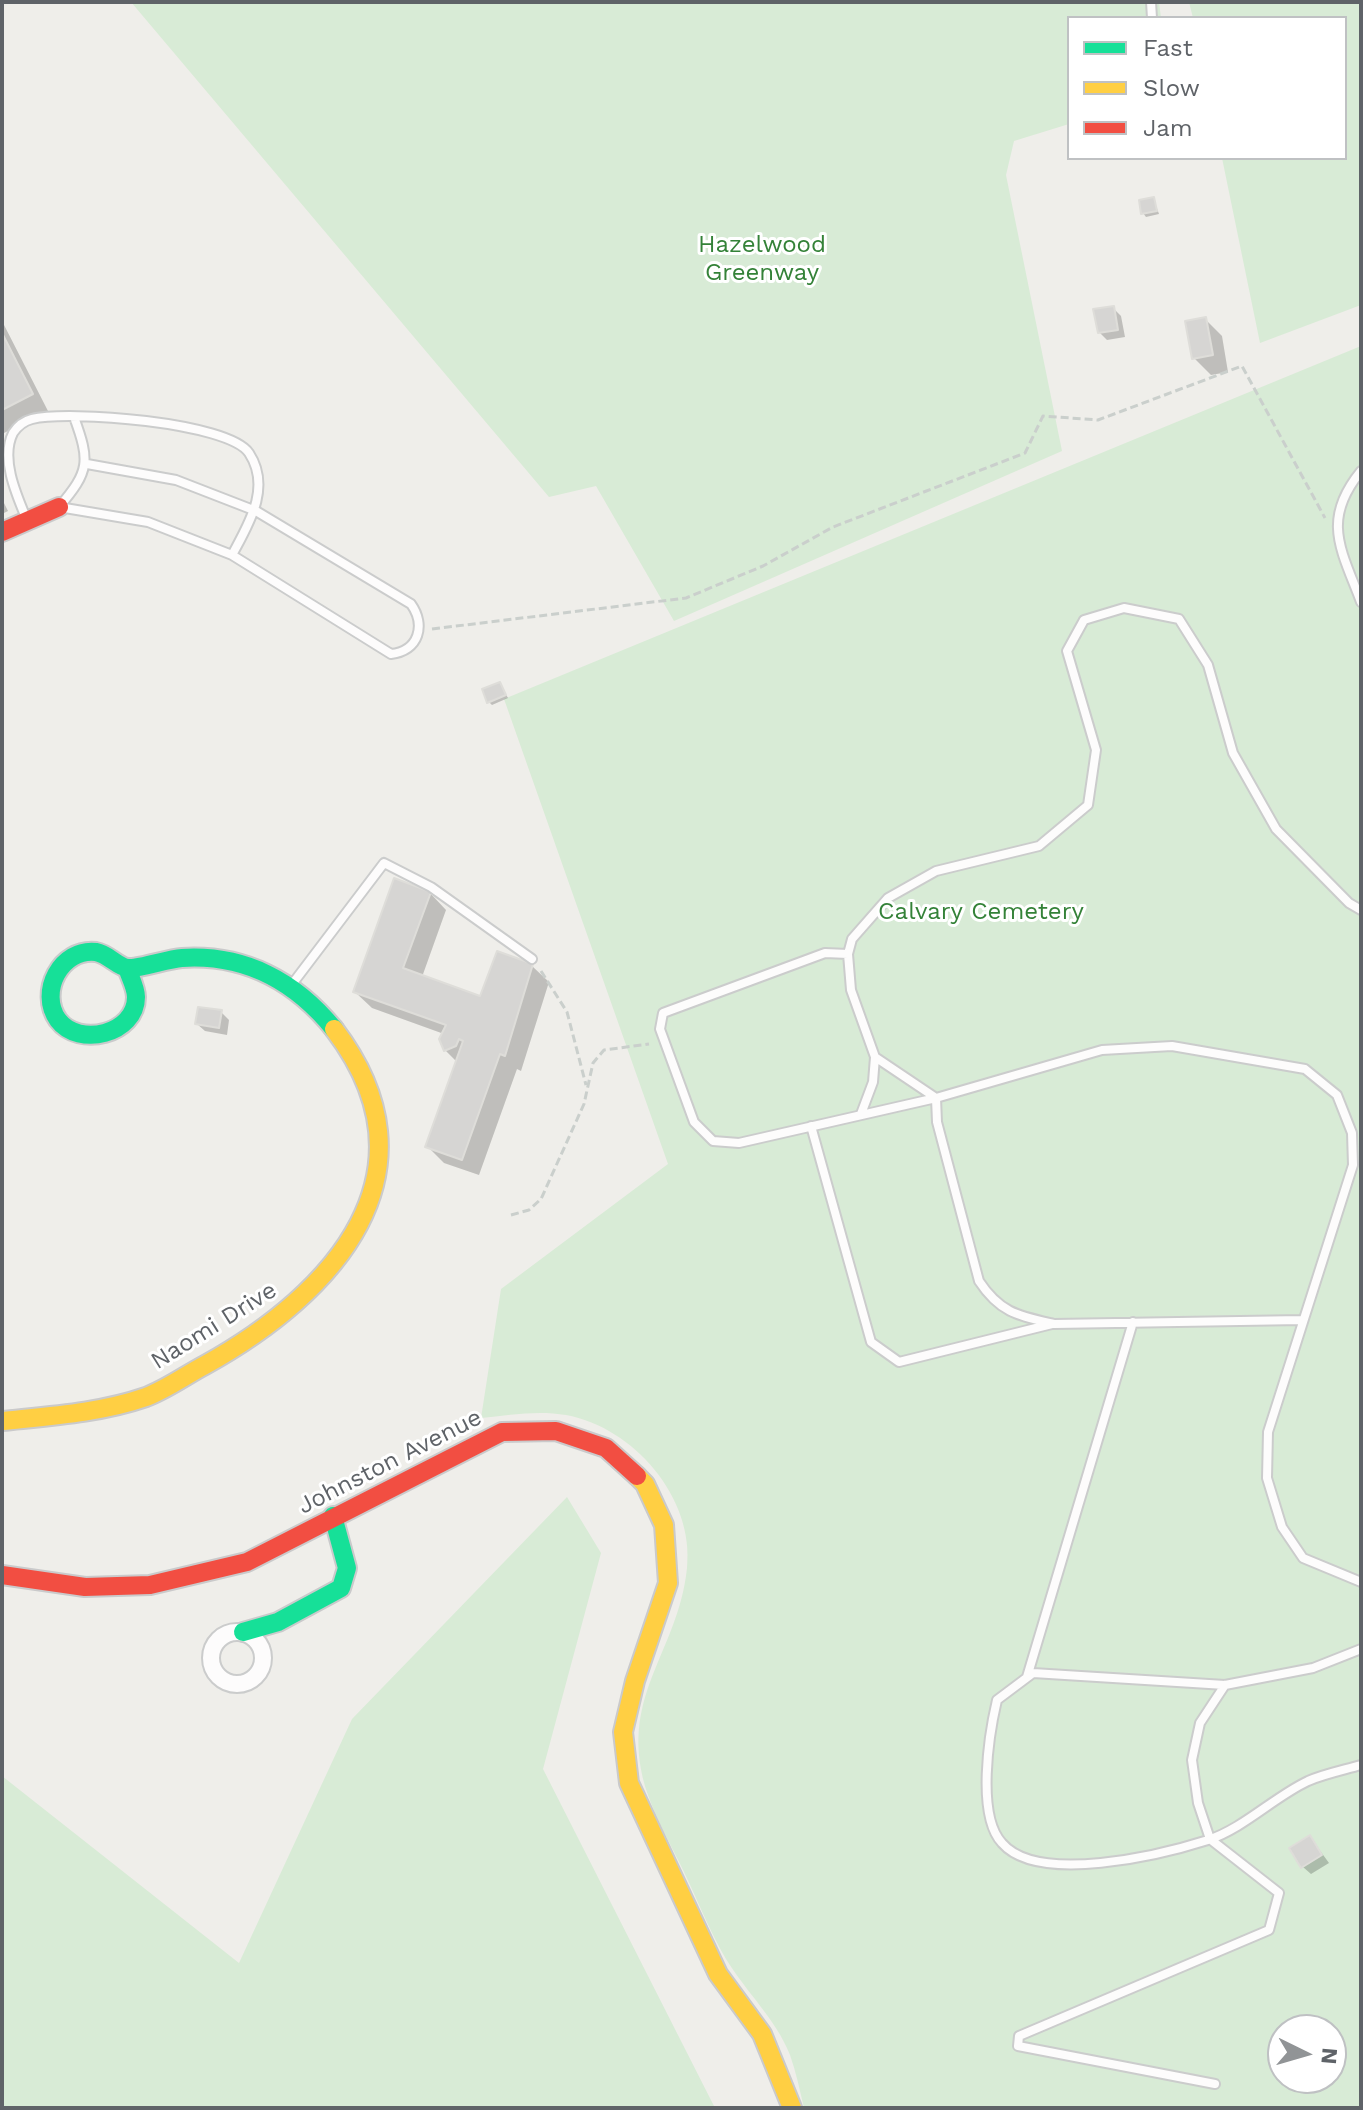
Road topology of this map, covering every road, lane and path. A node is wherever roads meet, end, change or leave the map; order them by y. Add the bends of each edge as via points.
1 (74, 417) junction
2 (87, 464) junction
3 (1361, 471) edge
4 (59, 507) junction
5 (256, 511) junction
6 (27, 521) junction
7 (2, 532) edge
8 (1337, 539) junction
9 (232, 555) junction
10 (1361, 602) edge
11 (420, 630) junction
12 (1361, 910) edge
13 (848, 954) junction
14 (532, 959) joint
15 (127, 968) junction
16 (290, 987) junction
17 (660, 1029) junction
18 (875, 1057) junction
19 (586, 1089) junction
20 (936, 1098) junction
21 (861, 1114) junction
22 (811, 1126) junction
23 (511, 1215) dead end
24 (1302, 1320) junction
25 (1133, 1322) junction
26 (1054, 1324) junction
27 (2, 1421) edge
28 (333, 1516) junction
29 (2, 1575) edge
30 (1361, 1582) edge
31 (278, 1622) junction
32 (243, 1632) junction
33 (262, 1649) junction
34 (1361, 1649) edge
35 (1027, 1677) junction
36 (1225, 1685) junction
37 (1361, 1765) edge
38 (1210, 1839) junction
39 (1215, 2084) dead end
40 (792, 2108) edge

1 - 2 lane
1 - 5 lane via 149,421 242,445 251,456 259,490
1 - 6 lane via 31,419 10,437 10,479
2 - 4 lane
2 - 5 lane via 176,480
3 - 8 lane via 1342,494
4 - 6 street
4 - 9 lane via 148,522
5 - 9 lane
5 - 11 lane via 411,604 420,616
6 - 7 street
8 - 10 lane
8 - 11 path via 1242,366 1098,420 1043,416 1025,453 833,527 763,566 686,598
9 - 11 lane via 391,654 413,645
12 - 13 lane via 1276,829 1233,753 1208,665 1179,619 1124,608 1084,620 1067,651 1096,750 1088,805 1039,846 936,871 888,898 852,939
13 - 17 lane via 825,953 663,1013
13 - 18 lane via 851,990
14 - 16 lane via 431,887 384,863
14 - 19 path via 567,1012
15 - 15 street via 105,952 91,951 66,961 51,984 50,998 61,1023 86,1037 100,1037 126,1023 137,995
15 - 16 street, Naomi Drive via 148,960 234,960
16 - 27 street, Naomi Drive via 339,1030 366,1081 381,1131 375,1185 355,1228 295,1304 208,1363 145,1397 65,1415
17 - 19 path via 648,1045 604,1050 593,1063
17 - 22 lane via 694,1122 713,1141 739,1143
18 - 20 lane
18 - 21 lane via 873,1082
19 - 23 path via 566,1149 541,1199 529,1210
20 - 21 lane
20 - 24 lane via 1102,1050 1172,1046 1305,1069 1337,1095 1352,1133 1353,1165
20 - 26 lane via 937,1122 979,1281 993,1302 1021,1317
21 - 22 lane
22 - 26 lane via 871,1342 899,1362
24 - 25 lane
24 - 30 lane via 1268,1432 1267,1478 1282,1527 1303,1558
25 - 26 lane
25 - 35 lane
28 - 29 street, Johnston Avenue via 247,1562 150,1585 85,1587
28 - 31 street via 347,1568 341,1588
28 - 40 street, Johnston Avenue via 502,1432 556,1431 606,1448 645,1484 664,1525 668,1583 623,1732 629,1783 711,1961 762,2034
31 - 32 street
31 - 33 street
32 - 33 street
32 - 33 street via 226,1634 214,1645 211,1662 219,1677 233,1684 251,1681 262,1667
34 - 36 lane via 1313,1668
35 - 36 lane via 1033,1673
35 - 38 lane via 997,1700 986,1747 988,1805 1001,1843 1035,1863 1100,1864
36 - 38 lane via 1200,1723 1192,1760
37 - 38 lane via 1310,1781
38 - 39 lane via 1279,1893 1269,1930 1019,2036 1018,2046

